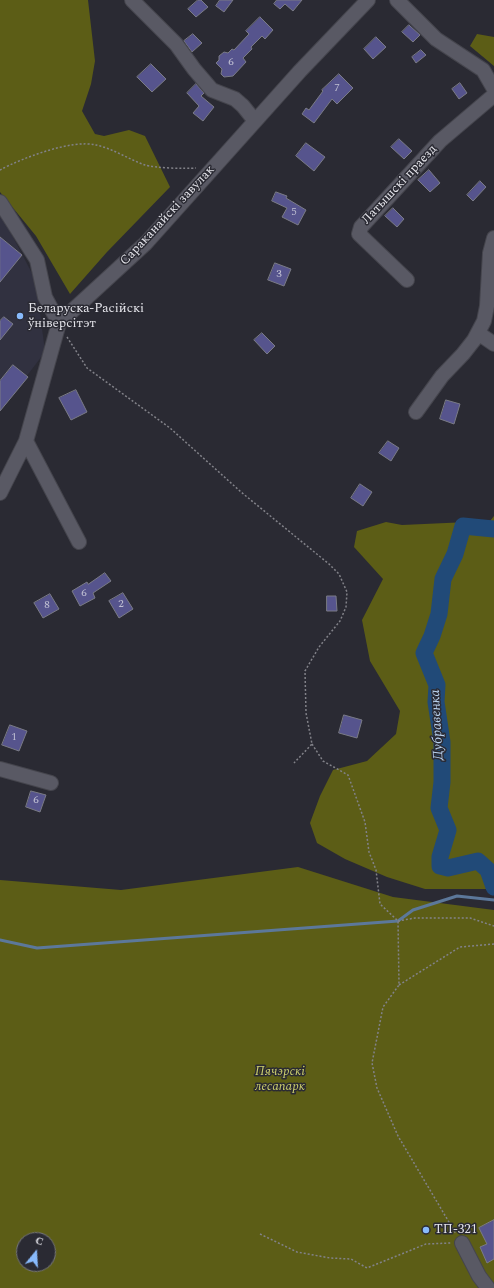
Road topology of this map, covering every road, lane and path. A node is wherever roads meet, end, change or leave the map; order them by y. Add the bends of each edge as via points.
1 (132, 0) edge
2 (368, 0) edge
3 (398, 0) edge
4 (494, 89) edge
5 (494, 95) edge
6 (255, 121) junction
7 (214, 166) junction
8 (0, 170) edge
9 (0, 202) edge
10 (494, 238) edge
11 (407, 280) dead end
12 (491, 293) edge
13 (59, 323) junction
14 (478, 333) junction
15 (494, 344) edge
16 (416, 412) dead end
17 (26, 441) junction
18 (0, 494) edge
19 (79, 542) dead end
20 (312, 744) junction
21 (294, 763) dead end
22 (0, 769) edge
23 (51, 782) dead end
24 (398, 921) junction
25 (494, 926) edge
26 (494, 944) edge
27 (399, 985) junction
28 (260, 1234) dead end
29 (462, 1243) junction
30 (488, 1288) edge

1 - 6 street via 176,44 212,90 236,100
2 - 6 street, Сараканайскі завулак
3 - 4 street via 436,39 483,70
5 - 11 street, Латышскі праезд via 440,140 360,227 359,234
6 - 7 street, Сараканайскі завулак
7 - 8 path via 188,169 146,165 120,152 95,144 85,144 56,148
7 - 13 street, Сараканайскі завулак via 146,243
9 - 13 street via 37,260 45,297
10 - 12 street via 490,253
12 - 14 street
13 - 17 street
13 - 20 path via 87,368 170,428 241,492 339,574 347,592 346,607 340,621 319,647 305,671 306,713
14 - 15 street
14 - 16 street
17 - 18 street
17 - 19 street
20 - 21 path
20 - 24 path via 323,761 348,775 365,822 369,852 376,870 380,904
22 - 23 street
24 - 25 path via 415,918 470,918
24 - 27 path
26 - 27 path via 460,947
27 - 29 path via 383,1007 372,1062 377,1088 398,1136
28 - 29 path via 297,1252 351,1259 367,1268 426,1244
29 - 30 street

